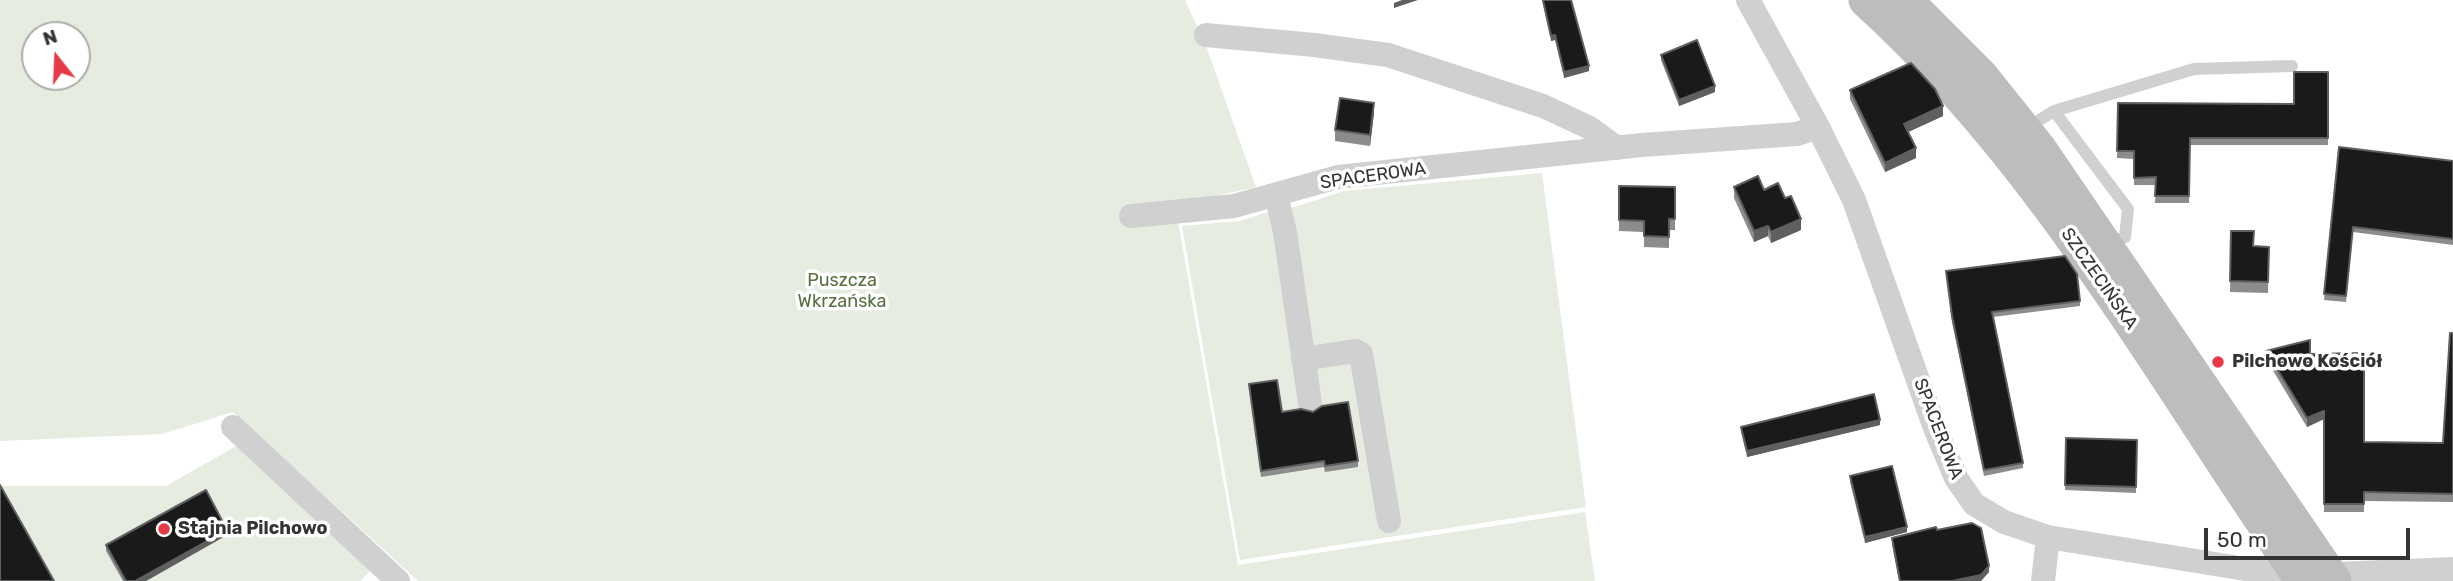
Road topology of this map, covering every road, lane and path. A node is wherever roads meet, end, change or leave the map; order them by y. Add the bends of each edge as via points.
1 (1748, 0) edge
2 (1867, 0) edge
3 (1905, 0) edge
4 (1206, 35) dead end
5 (2292, 66) dead end
6 (2054, 111) junction
7 (1818, 127) junction
8 (2013, 137) junction
9 (1617, 148) junction
10 (1276, 195) junction
11 (1131, 216) dead end
12 (2096, 251) junction
13 (1303, 359) junction
14 (1310, 403) dead end
15 (233, 427) dead end
16 (1389, 521) dead end
17 (2048, 537) junction
18 (2453, 569) edge
19 (2317, 578) edge
20 (398, 581) edge
21 (2043, 581) edge

1 - 7 street, SPACEROWA
2 - 8 main road, SZCZECIŃSKA
3 - 8 main road, SZCZECIŃSKA via 1980,75
4 - 9 street via 1388,55 1543,106 1588,127
5 - 6 lane via 2194,69
6 - 8 lane
6 - 12 lane via 2128,209 2125,237
7 - 9 street, SPACEROWA via 1797,134
7 - 17 street, SPACEROWA via 1854,200 1935,428 1963,491 2004,522
8 - 12 main road, SZCZECIŃSKA
9 - 10 street, SPACEROWA via 1338,177
10 - 11 street, SPACEROWA via 1234,206
10 - 13 street
12 - 19 main road, SZCZECIŃSKA
13 - 14 street
13 - 16 street via 1355,351 1361,354
15 - 20 street
17 - 19 street, SPACEROWA via 2228,568
17 - 21 street
18 - 19 street, SPACEROWA

